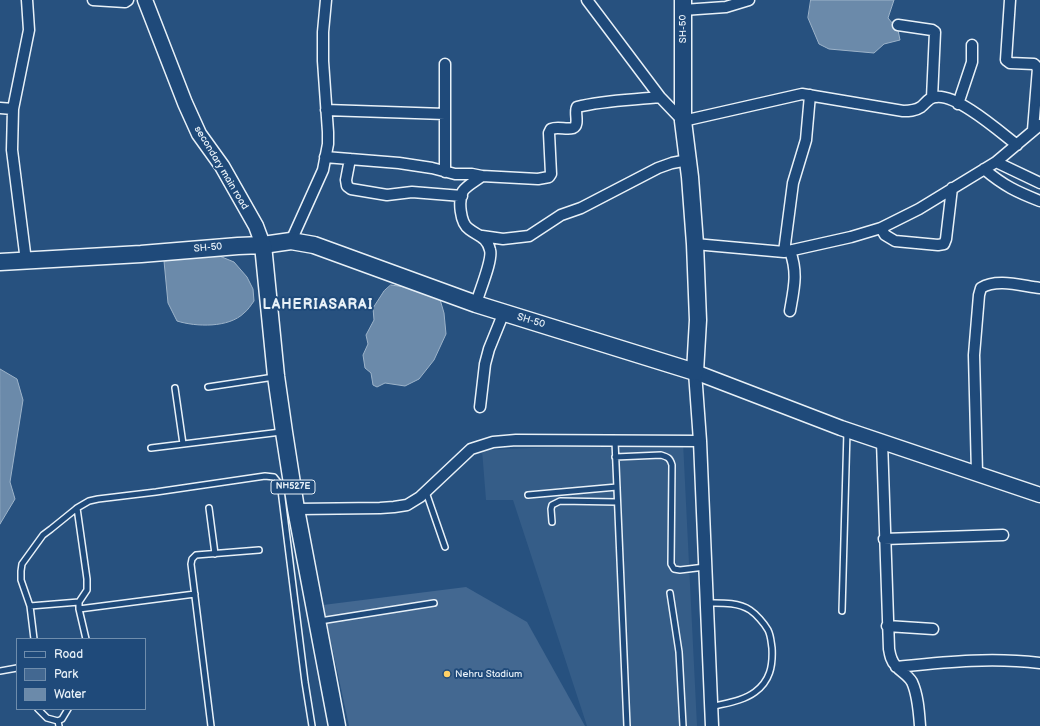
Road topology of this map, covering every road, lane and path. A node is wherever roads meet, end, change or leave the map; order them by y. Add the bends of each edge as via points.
1 (27, 0) edge
2 (93, 0) edge
3 (128, 0) edge
4 (145, 0) edge
5 (326, 0) edge
6 (587, 0) edge
7 (749, 0) edge
8 (1010, 0) edge
9 (683, 5) edge
10 (898, 25) dead end
11 (972, 46) dead end
12 (445, 64) dead end
13 (810, 94) junction
14 (660, 97) junction
15 (932, 98) junction
16 (958, 104) junction
17 (0, 108) edge
18 (13, 109) junction
19 (326, 110) junction
20 (446, 114) junction
21 (683, 121) junction
22 (1037, 128) edge
23 (1017, 145) junction
24 (325, 157) junction
25 (350, 159) junction
26 (688, 160) junction
27 (996, 162) junction
28 (984, 169) junction
29 (445, 172) junction
30 (482, 176) junction
31 (1040, 183) edge
32 (952, 188) junction
33 (462, 196) junction
34 (1040, 201) edge
35 (881, 228) junction
36 (482, 236) junction
37 (291, 241) junction
38 (695, 244) junction
39 (263, 245) junction
40 (787, 251) junction
41 (26, 261) junction
42 (0, 262) edge
43 (1040, 288) edge
44 (476, 304) junction
45 (790, 311) dead end
46 (504, 312) junction
47 (695, 372) junction
48 (276, 376) junction
49 (208, 387) dead end
50 (175, 388) dead end
51 (480, 408) dead end
52 (847, 430) junction
53 (284, 432) junction
54 (615, 441) junction
55 (700, 441) junction
56 (882, 441) junction
57 (183, 444) junction
58 (151, 448) dead end
59 (616, 457) junction
60 (977, 474) junction
61 (617, 487) junction
62 (426, 492) junction
63 (528, 495) dead end
64 (1040, 496) edge
65 (617, 502) junction
66 (76, 508) junction
67 (209, 508) dead end
68 (296, 509) junction
69 (552, 522) dead end
70 (1002, 535) dead end
71 (884, 539) junction
72 (445, 547) dead end
73 (259, 550) dead end
74 (215, 554) junction
75 (705, 567) junction
76 (670, 593) dead end
77 (196, 594) junction
78 (80, 602) junction
79 (434, 603) dead end
80 (706, 603) junction
81 (30, 606) junction
82 (78, 609) junction
83 (842, 612) dead end
84 (317, 621) junction
85 (887, 626) junction
86 (933, 629) dead end
87 (34, 638) edge
88 (86, 638) edge
89 (1040, 663) edge
90 (896, 667) junction
91 (16, 668) edge
92 (0, 671) edge
93 (711, 707) junction
94 (39, 710) edge
95 (67, 710) edge
96 (58, 724) edge
97 (211, 726) edge
98 (312, 726) edge
99 (337, 726) edge
100 (627, 726) edge
101 (683, 726) edge
102 (712, 726) edge
103 (920, 726) edge

1 - 18 street via 29,30
2 - 3 street
4 - 39 main road, secondary main road via 199,134 222,166 256,226
5 - 19 street via 322,47
6 - 14 street
7 - 9 street via 726,7
8 - 22 street via 1006,60 1010,63 1034,64 1038,68
9 - 21 main road, SH-50
10 - 15 street via 935,32
11 - 16 street via 972,62
12 - 20 street
13 - 15 street via 903,111 916,109
13 - 21 street
13 - 40 street via 806,140 793,183
14 - 21 street
14 - 30 street via 606,101 577,107 575,126 555,127 549,133 549,177 538,179
15 - 16 street via 945,98
16 - 23 street via 971,110
17 - 18 street
18 - 41 street via 12,150
19 - 20 street
19 - 24 street via 328,132
20 - 29 street
21 - 26 main road, SH-50
22 - 23 street
23 - 27 street
24 - 25 street
24 - 37 street via 323,170
25 - 29 street via 399,163
25 - 33 street via 346,180 347,186 351,189 387,195 412,192
26 - 36 street via 658,168 582,208 561,214 529,236 503,239
26 - 38 main road, SH-50
27 - 28 street
27 - 31 street
28 - 32 street
28 - 34 street via 999,182
29 - 30 street
30 - 33 street via 463,190
32 - 35 street via 919,209
32 - 35 street via 944,244 895,241 885,235
33 - 36 street via 462,221 467,229
35 - 40 street
36 - 44 street via 490,250 490,259
37 - 39 main road, SH-50
37 - 44 main road, SH-50 via 334,251
38 - 40 street
38 - 47 main road, SH-50 via 698,320
39 - 41 main road, SH-50
39 - 48 main road, NH527E
40 - 45 street via 795,263 796,272
41 - 42 main road, SH-50
43 - 60 street via 1001,282 988,283 981,288 974,355
44 - 46 main road, SH-50
46 - 47 main road, SH-50
46 - 51 street via 485,364
47 - 52 main road
47 - 55 street
48 - 49 lane
48 - 53 main road, NH527E
50 - 57 lane
52 - 56 main road
52 - 83 lane
53 - 57 lane
53 - 68 main road, NH527E
54 - 55 street
54 - 59 lane
54 - 62 street via 516,440 478,446 471,449
55 - 75 street
56 - 60 main road
56 - 71 street
57 - 58 lane
59 - 61 lane
59 - 75 lane via 667,456 672,465 671,564 674,569 680,570
60 - 64 main road
61 - 63 lane
61 - 65 lane
62 - 68 street via 407,505 394,507
62 - 72 lane
65 - 69 lane via 555,502 550,509
65 - 100 lane
66 - 78 lane via 87,579 87,590
66 - 81 lane via 43,535 22,564 21,580
66 - 98 lane via 98,499 265,476 274,477 281,490
67 - 74 lane
68 - 84 main road, NH527E
70 - 71 street
71 - 85 street
73 - 74 lane
74 - 77 lane via 196,555 192,559
75 - 80 street
76 - 101 lane via 679,652
77 - 82 lane
77 - 97 lane
78 - 81 lane
78 - 82 lane
79 - 84 lane
80 - 93 street
80 - 93 lane via 733,604 750,610 769,631 772,659 766,682 756,691 746,698
81 - 87 lane
82 - 88 lane
84 - 99 main road, NH527E
85 - 86 street
85 - 90 street via 891,659
89 - 90 street via 988,659
90 - 103 street via 912,682
91 - 92 lane
93 - 102 street
94 - 96 lane
95 - 96 lane

